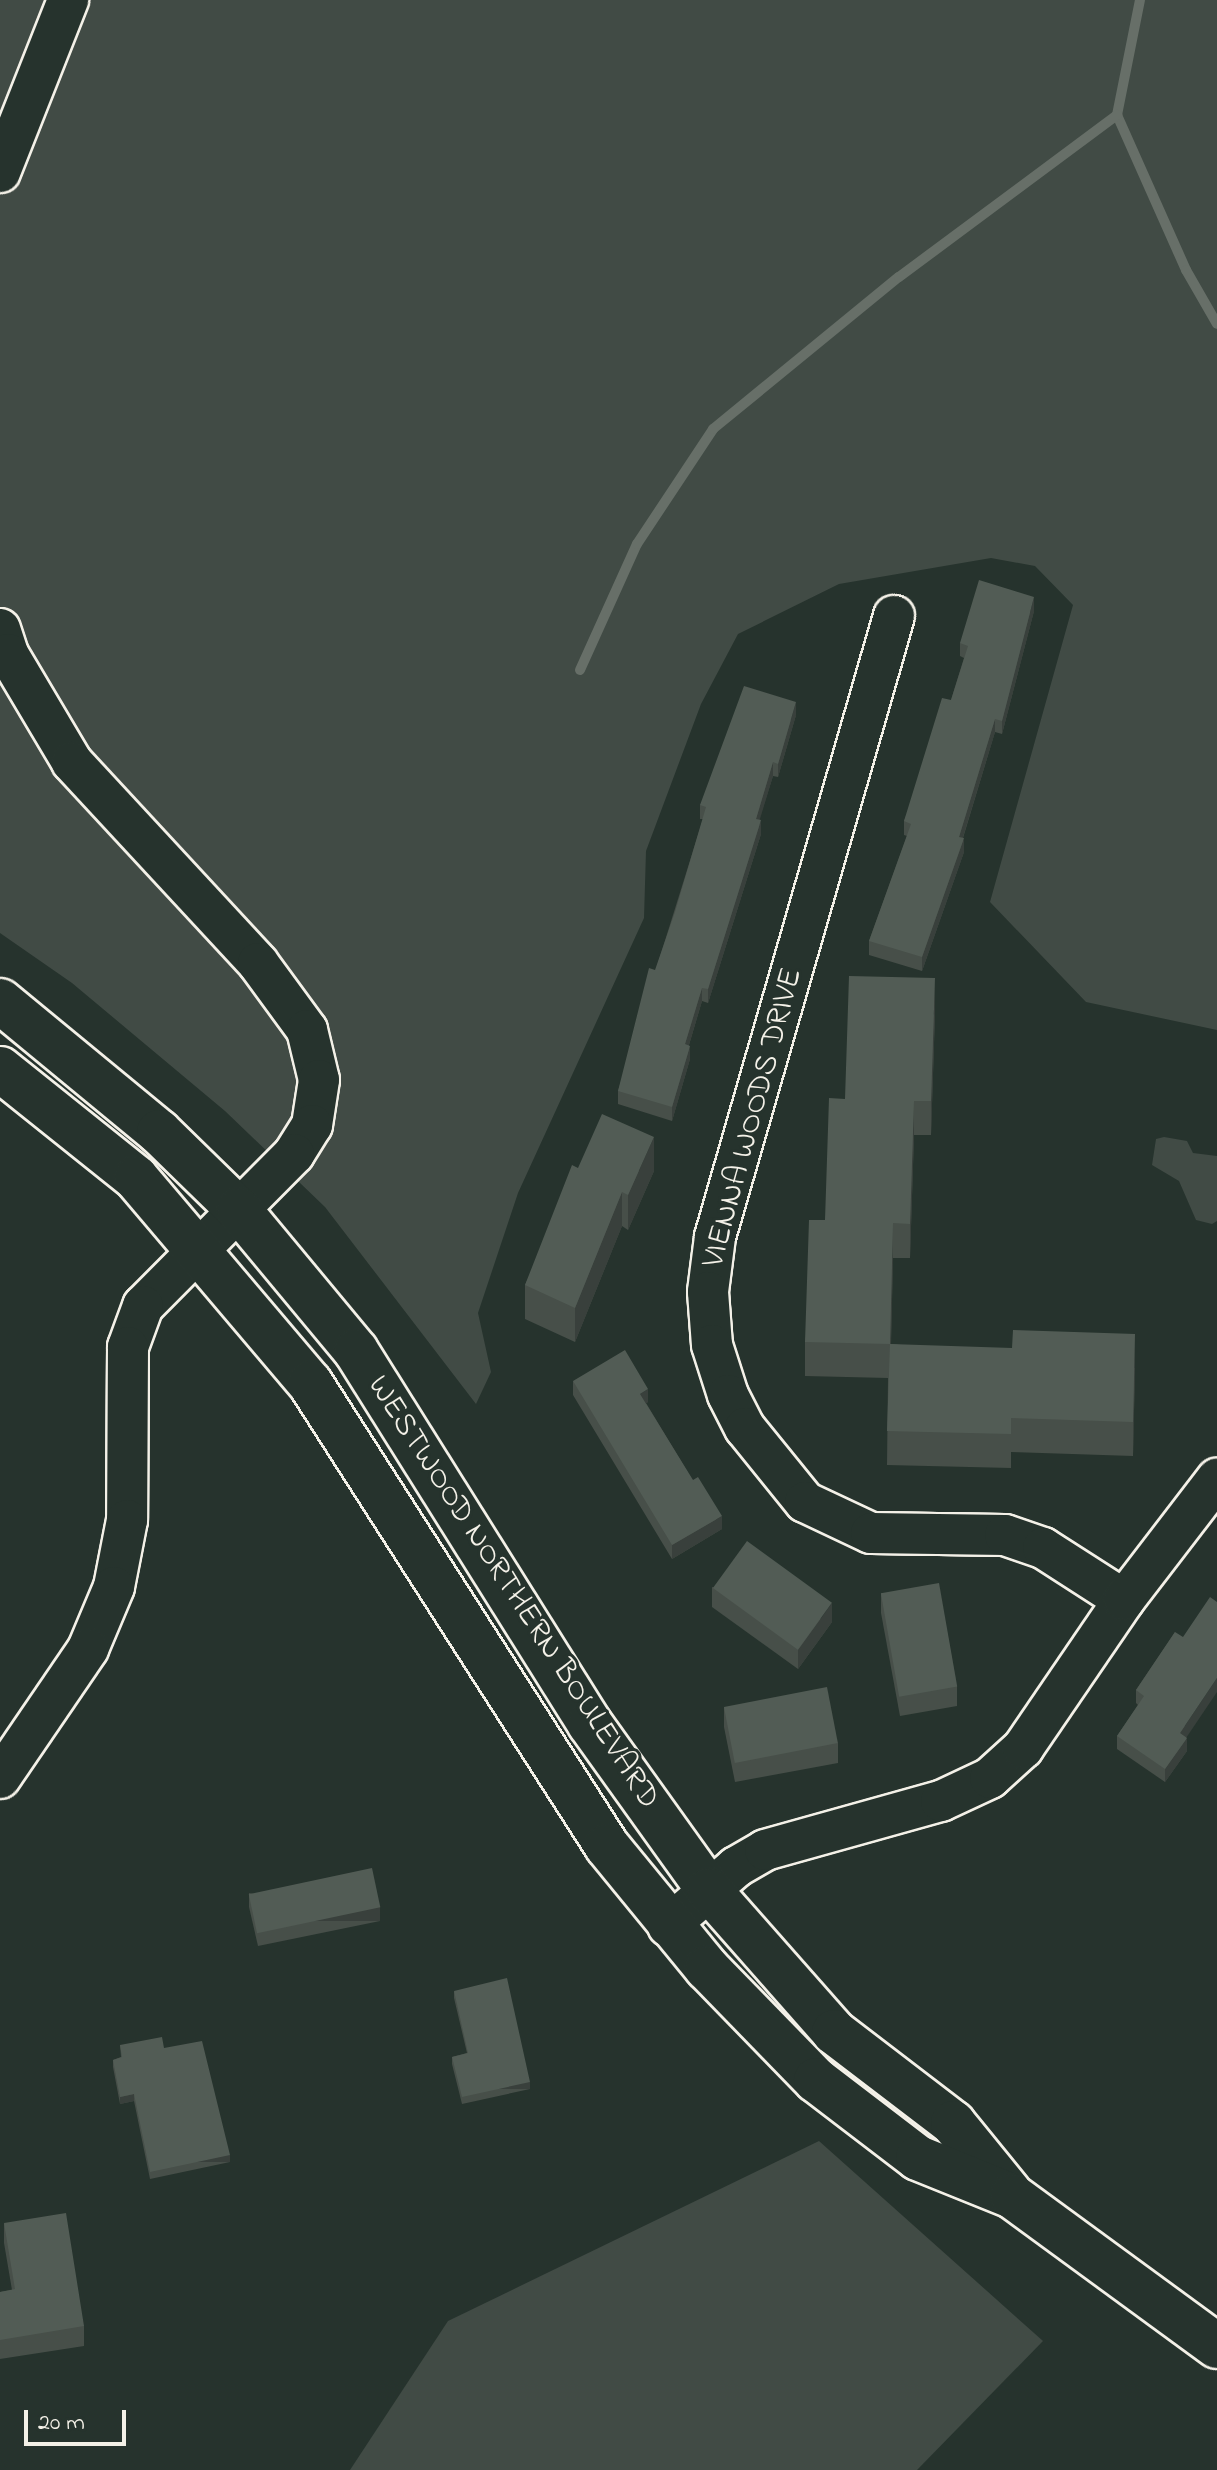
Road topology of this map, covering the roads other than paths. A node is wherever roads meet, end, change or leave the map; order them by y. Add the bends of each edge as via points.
1 (68, 0) edge
2 (0, 172) edge
3 (894, 616) dead end
4 (0, 629) edge
5 (0, 1001) edge
6 (0, 1069) edge
7 (239, 1210) junction
8 (198, 1245) junction
9 (1217, 1479) edge
10 (1124, 1600) junction
11 (0, 1778) edge
12 (709, 1890) junction
13 (668, 1926) junction
14 (1012, 2196) junction
15 (1217, 2346) edge

1 - 2 street
3 - 10 street, VIENNA WOODS DRIVE via 715,1237 708,1292 712,1345 745,1428 805,1502 871,1533 1005,1535 1043,1548
4 - 7 street via 8,654 72,762 258,963 307,1030 319,1080 312,1125 294,1154
5 - 7 main road, WESTWOOD NORTHERN BOULEVARD via 159,1132
6 - 8 main road, WESTWOOD NORTHERN BOULEVARD via 136,1178
7 - 8 street
7 - 12 main road, WESTWOOD NORTHERN BOULEVARD via 356,1351 590,1724
8 - 11 street via 143,1306 128,1347 127,1520 114,1587 88,1649
8 - 13 main road, WESTWOOD NORTHERN BOULEVARD via 310,1383 599,1833
9 - 10 street
10 - 12 street via 1023,1748 990,1778 941,1801 765,1850
12 - 13 street
12 - 14 main road, WESTWOOD NORTHERN BOULEVARD via 834,2032 953,2123
13 - 14 main road, WESTWOOD NORTHERN BOULEVARD via 816,2080 918,2158
14 - 15 main road, WESTWOOD NORTHERN BOULEVARD

